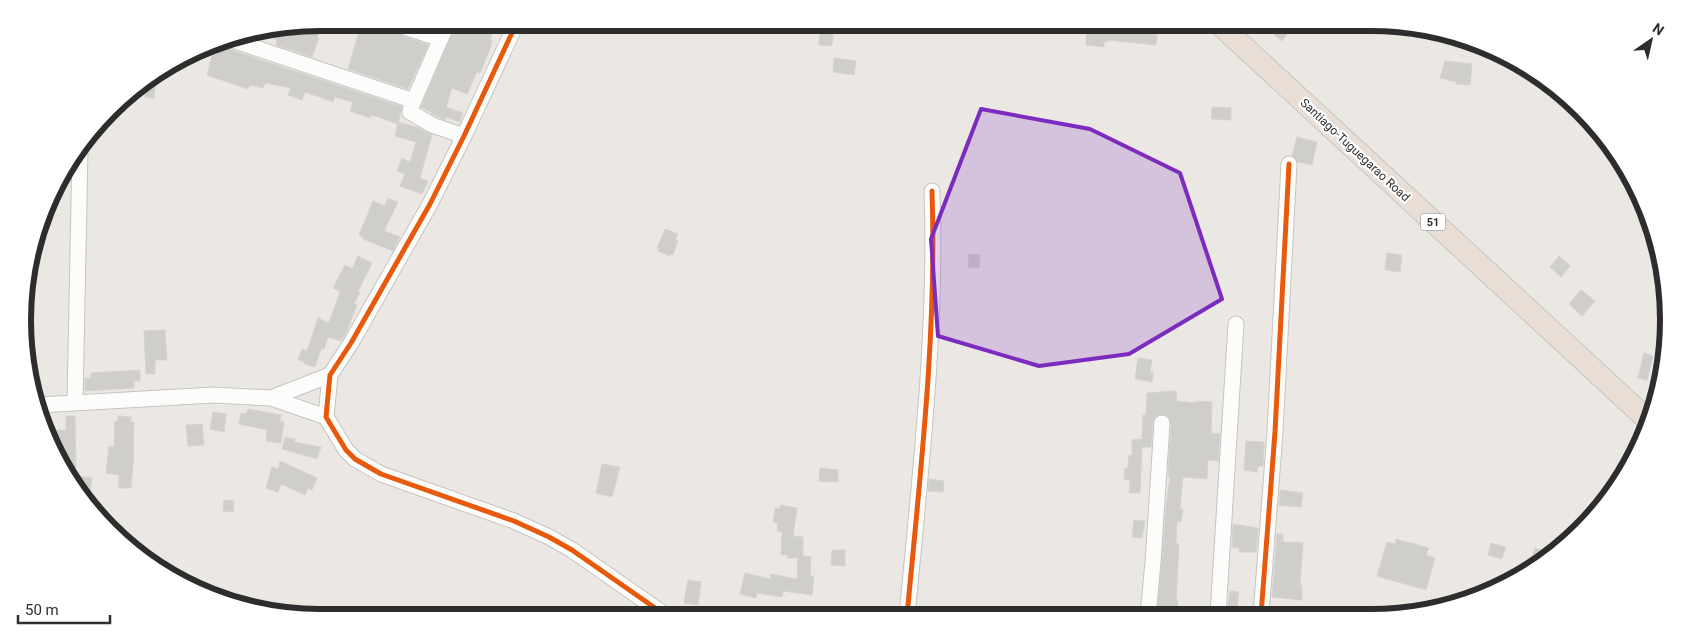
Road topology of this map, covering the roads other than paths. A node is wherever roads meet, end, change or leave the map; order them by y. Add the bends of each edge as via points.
1 (416, 31) edge
2 (444, 31) edge
3 (514, 31) edge
4 (1227, 31) edge
5 (440, 39) junction
6 (240, 43) edge
7 (414, 101) junction
8 (464, 136) junction
9 (80, 160) edge
10 (1289, 164) dead end
11 (932, 191) dead end
12 (1236, 324) dead end
13 (330, 375) junction
14 (271, 398) junction
15 (74, 403) junction
16 (44, 405) edge
17 (326, 417) junction
18 (1641, 421) edge
19 (1162, 423) dead end
20 (657, 609) edge
21 (908, 609) edge
22 (1149, 609) edge
23 (1218, 609) edge
24 (1261, 609) edge

1 - 5 street
2 - 5 street
3 - 8 street
4 - 18 highway, Santiago-Tuguegarao Road / 51
5 - 7 street
6 - 7 street
7 - 8 street via 410,112 432,125
8 - 13 street via 421,220
9 - 15 street
10 - 24 street via 1276,422
11 - 21 street via 933,300
12 - 23 street
13 - 14 street
13 - 17 street
14 - 15 street via 213,395
14 - 17 street
15 - 16 street
17 - 20 street via 346,450 368,467 549,536
19 - 22 street

